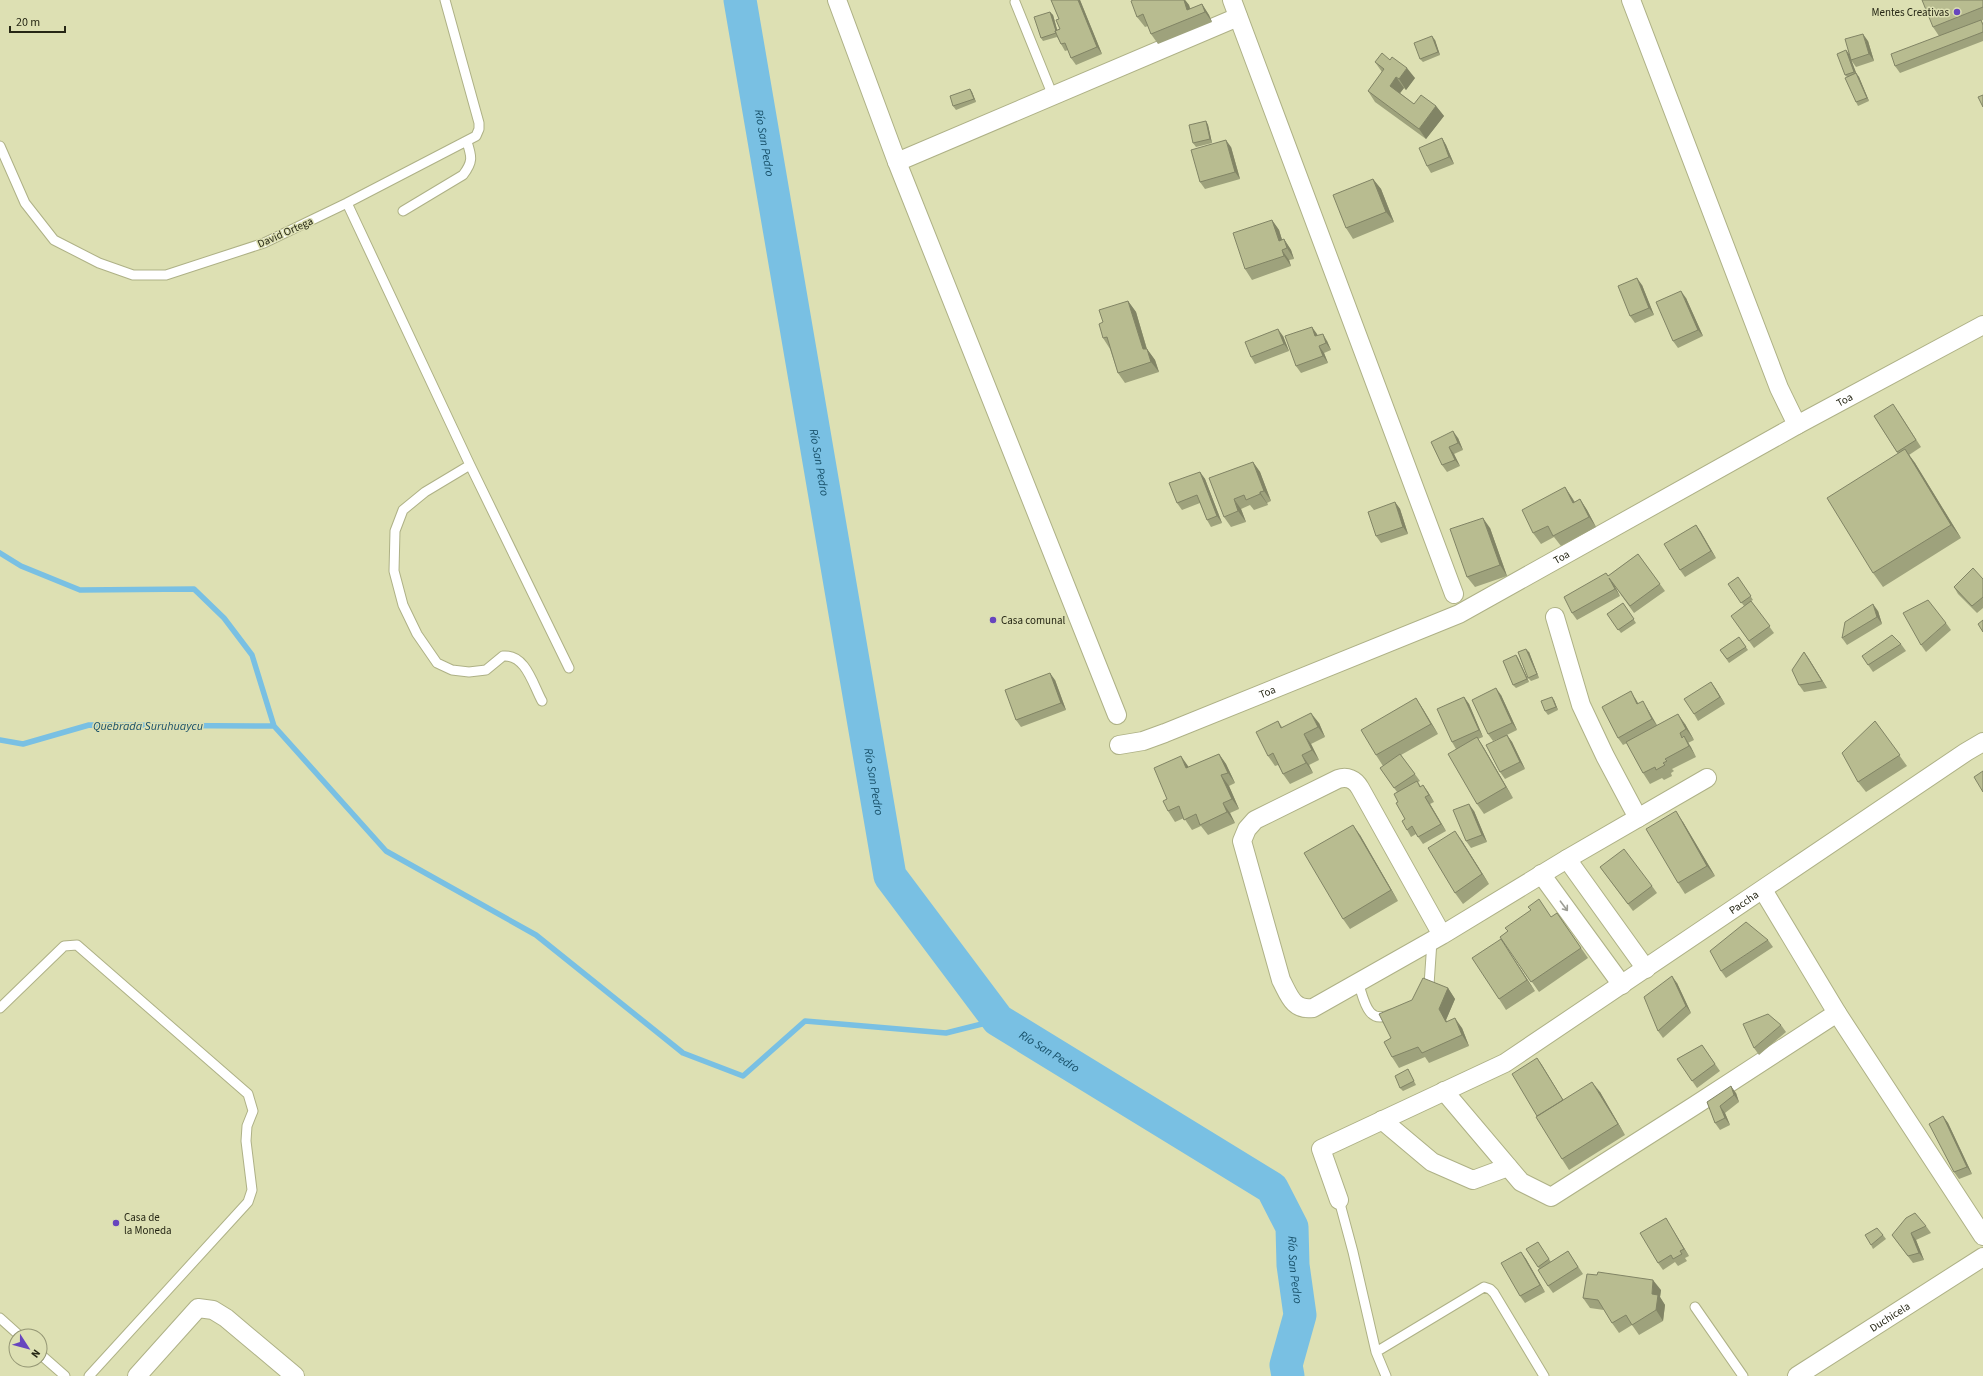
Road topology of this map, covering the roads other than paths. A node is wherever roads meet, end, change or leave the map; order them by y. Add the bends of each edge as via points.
1 (445, 0) edge
2 (837, 0) edge
3 (1232, 0) edge
4 (1632, 0) edge
5 (1015, 2) dead end
6 (1238, 17) junction
7 (1053, 96) junction
8 (468, 142) junction
9 (0, 146) edge
10 (897, 162) junction
11 (347, 203) junction
12 (403, 211) dead end
13 (1983, 325) edge
14 (1797, 425) junction
15 (470, 464) junction
16 (1454, 594) dead end
17 (1555, 617) dead end
18 (569, 668) dead end
19 (542, 701) dead end
20 (1117, 715) dead end
21 (1983, 742) edge
22 (1119, 745) dead end
23 (1707, 778) dead end
24 (1638, 818) junction
25 (1567, 859) junction
26 (1541, 874) junction
27 (1763, 890) junction
28 (1437, 938) junction
29 (1646, 969) junction
30 (1358, 982) junction
31 (1622, 985) junction
32 (1420, 1000) edge
33 (0, 1008) edge
34 (1400, 1010) edge
35 (1838, 1013) junction
36 (1444, 1091) junction
37 (1382, 1120) junction
38 (1508, 1166) junction
39 (1338, 1200) joint
40 (1983, 1236) edge
41 (1983, 1257) edge
42 (1695, 1307) dead end
43 (0, 1318) edge
44 (11, 1328) edge
45 (1376, 1352) junction
46 (48, 1361) edge
47 (65, 1376) edge
48 (89, 1376) edge
49 (137, 1376) edge
50 (295, 1376) edge
51 (1386, 1376) edge
52 (1544, 1376) edge
53 (1743, 1376) edge
54 (1797, 1376) edge

1 - 8 lane via 479,123 476,136
2 - 10 street
3 - 6 street
4 - 14 street via 1779,388
5 - 7 lane
6 - 7 street
6 - 16 street
7 - 10 street
8 - 11 lane, David Ortega
8 - 12 lane via 471,153 470,166 464,175
9 - 11 lane, David Ortega via 25,203 54,240 99,263 133,275 166,275 264,243
10 - 20 street
11 - 15 lane
13 - 14 street, Toa
14 - 22 street, Toa via 1459,614 1165,733 1143,741
15 - 18 lane
15 - 19 lane via 425,492 403,510 395,531 394,571 403,605 417,634 436,663 452,670 469,672 486,670 503,656 514,658 522,662
17 - 24 street via 1581,705
21 - 27 street, Paccha
23 - 24 street
24 - 25 street
25 - 26 street
25 - 29 street
26 - 28 street
26 -> 31 street
27 - 29 street, Paccha
27 - 35 street
28 - 30 street
28 - 30 street via 1360,788 1352,779 1338,779 1255,820 1247,829 1242,842 1281,980 1291,1002 1302,1008 1313,1008
28 - 32 lane via 1429,985
29 - 31 street, Paccha
30 - 34 lane via 1367,1008 1376,1018 1386,1017
31 - 36 street, Paccha via 1505,1063
33 - 48 lane via 64,946 77,945 248,1094 253,1112 247,1126 246,1141 252,1190 248,1202
35 - 38 street via 1551,1197 1521,1182
35 - 40 street
36 - 37 street, Paccha
36 - 38 street
37 - 38 street via 1432,1162 1474,1180
37 - 39 street, Paccha via 1320,1149
39 - 45 lane
41 - 54 street, Duchicela
42 - 53 lane
43 - 44 lane
45 - 51 lane
45 - 52 lane via 1484,1287 1494,1293
46 - 47 lane
49 - 50 street via 198,1308 213,1310 226,1318

